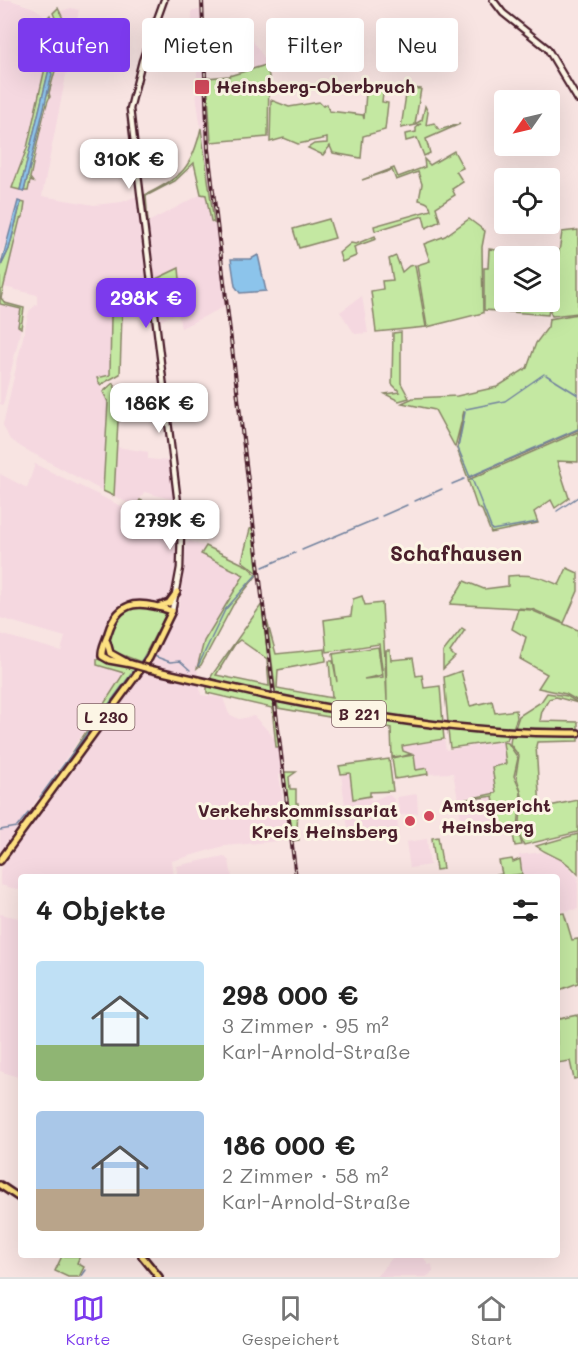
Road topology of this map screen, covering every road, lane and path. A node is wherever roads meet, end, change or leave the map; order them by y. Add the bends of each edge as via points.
1 (164, 0) edge
2 (494, 0) edge
3 (578, 100) edge
4 (177, 592) junction
5 (160, 606) junction
6 (172, 611) junction
7 (578, 733) edge
8 (0, 861) edge
9 (0, 1185) edge
10 (18, 1198) edge
11 (144, 1258) edge
12 (159, 1277) edge

1 - 4 main road via 139,70 130,111 181,528
2 - 3 main road via 503,13 547,48
4 - 5 main road via 169,603
4 - 6 main road
5 - 6 main road, B 221
5 - 7 main road, B 221, bridge via 142,603 126,607 115,618 107,638 110,653 149,669 282,699 454,727
6 - 8 main road, L 230 via 149,658
9 - 10 main road
11 - 12 main road

